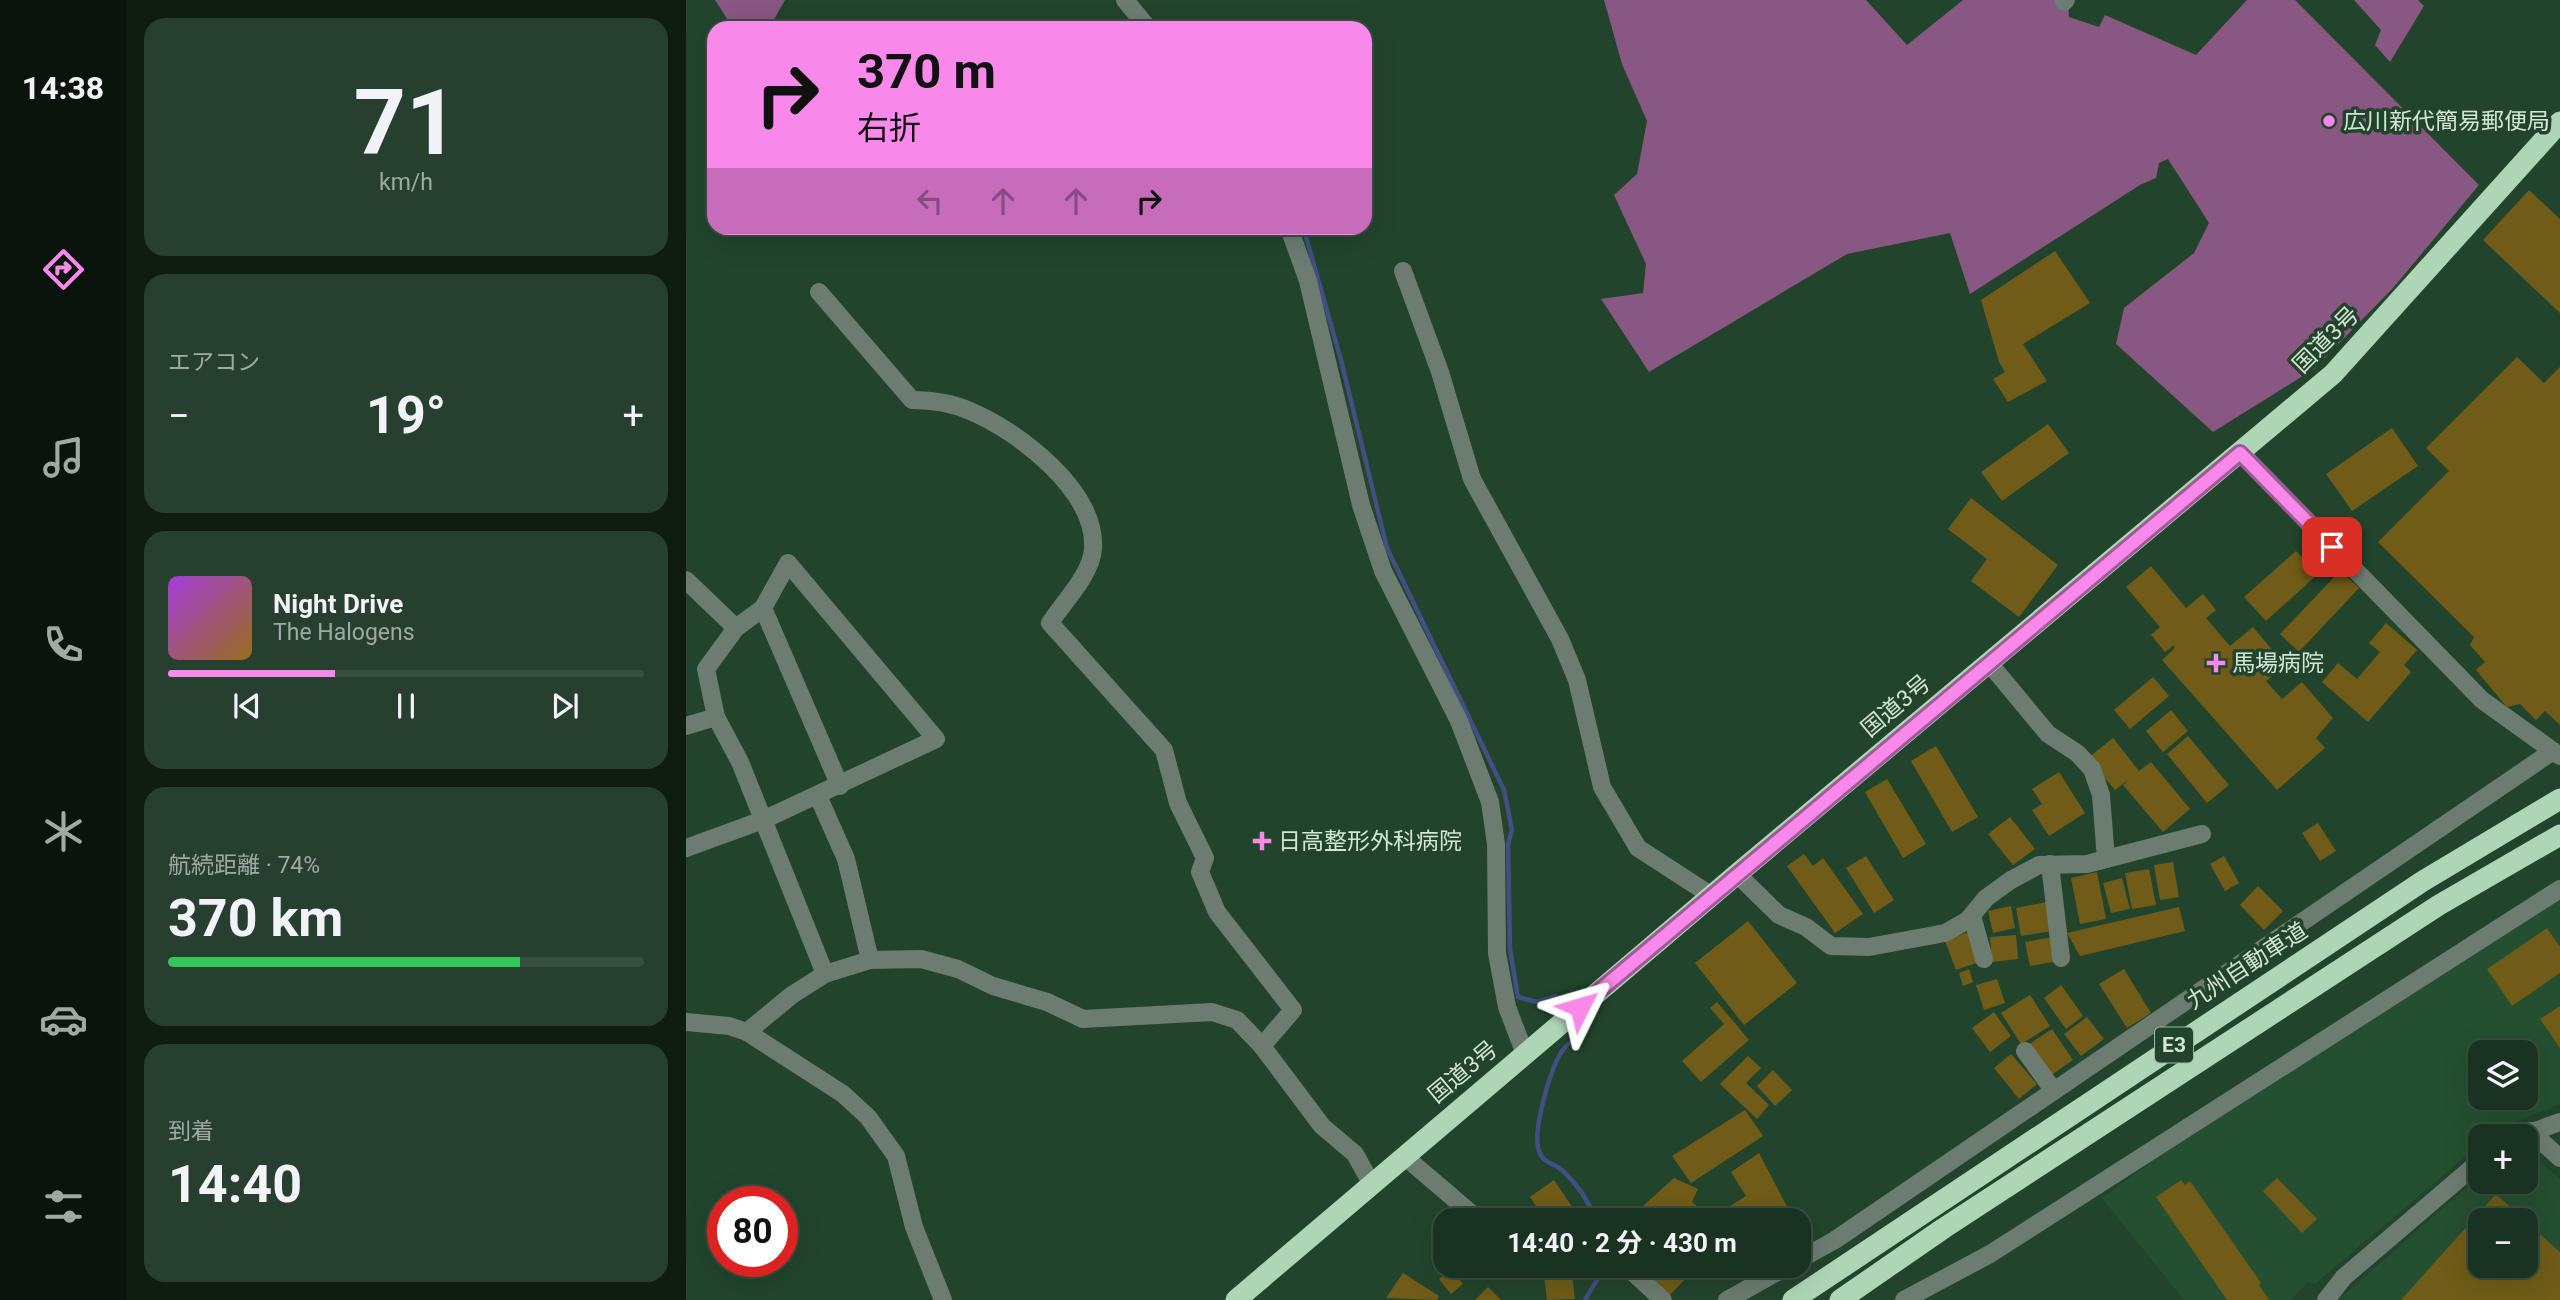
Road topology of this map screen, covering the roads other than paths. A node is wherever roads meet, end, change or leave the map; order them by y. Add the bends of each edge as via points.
1 (1125, 0) edge
2 (1142, 21) edge
3 (2560, 122) edge
4 (1292, 235) edge
5 (1404, 271) dead end
6 (819, 292) dead end
7 (2240, 453) junction
8 (686, 580) edge
9 (763, 608) junction
10 (736, 628) junction
11 (1989, 663) junction
12 (716, 717) junction
13 (686, 726) edge
14 (2557, 754) edge
15 (840, 786) junction
16 (2560, 788) edge
17 (818, 796) junction
18 (2560, 800) edge
19 (763, 820) junction
20 (2202, 834) dead end
21 (2560, 835) edge
22 (686, 848) edge
23 (2106, 859) junction
24 (2049, 864) junction
25 (1737, 874) junction
26 (2423, 881) junction
27 (2560, 889) edge
28 (1712, 896) junction
29 (1972, 916) junction
30 (2061, 958) dead end
31 (1984, 959) dead end
32 (870, 960) junction
33 (825, 974) junction
34 (686, 1022) edge
35 (747, 1032) junction
36 (1262, 1046) junction
37 (2025, 1051) dead end
38 (1525, 1054) junction
39 (2054, 1091) junction
40 (2560, 1122) edge
41 (2538, 1129) edge
42 (2538, 1142) edge
43 (1404, 1156) junction
44 (2560, 1158) edge
45 (2468, 1171) edge
46 (1371, 1183) junction
47 (1465, 1208) edge
48 (1811, 1253) edge
49 (1639, 1278) edge
50 (1767, 1278) edge
51 (943, 1300) edge
52 (1236, 1300) edge
53 (1663, 1300) edge
54 (1727, 1300) edge
55 (1793, 1300) edge
56 (1840, 1300) edge
57 (1904, 1300) edge
58 (2326, 1300) edge

1 - 2 street
3 - 7 highway, 国道3号 via 2333,374
4 - 38 street via 1308,281 1361,505 1383,571 1459,721 1490,802 1496,844 1497,953 1507,1007
5 - 28 street via 1472,479 1560,639 1577,680 1602,787 1638,848
6 - 36 street via 912,400 969,410 1007,430 1058,473 1088,513 1093,549 1083,575 1050,623 1164,750 1178,803 1205,858 1200,872 1217,912 1293,1010
7 - 11 highway, 国道3号
7 - 14 street via 2482,700
8 - 10 street
9 - 10 street
9 - 15 street
9 - 15 street via 788,563 936,739
10 - 12 street via 706,669
11 - 23 street via 2048,734 2077,752 2092,769 2101,794
11 - 25 highway, 国道3号
12 - 13 street
12 - 19 street
14 - 39 street
15 - 17 street
16 - 26 highway
17 - 19 street
17 - 32 street via 846,859
18 - 26 highway, 九州自動車道 / E3
19 - 22 street
19 - 33 street
20 - 23 street
21 - 56 highway, E3 via 2439,905
23 - 24 street
24 - 29 street via 2011,880 1986,898
24 - 30 street
25 - 28 highway, 国道3号
25 - 29 street via 1779,915 1806,927 1831,946 1905,942 1945,933
26 - 55 highway, 九州自動車道 / E3
27 - 57 street via 2001,1247
28 - 38 highway, 国道3号
29 - 31 street
32 - 33 street
32 - 36 street via 921,959 958,969 1083,1019 1212,1012 1237,1020
33 - 35 street
34 - 35 street
35 - 51 street via 843,1094 868,1117 896,1156 915,1227
36 - 46 street via 1322,1126 1355,1154
37 - 39 street
38 - 43 highway, 国道3号
39 - 48 street
40 - 41 street
42 - 44 street
43 - 46 highway, 国道3号
43 - 47 street
45 - 58 street via 2344,1277
46 - 52 highway, 国道3号
49 - 53 street
50 - 54 street

